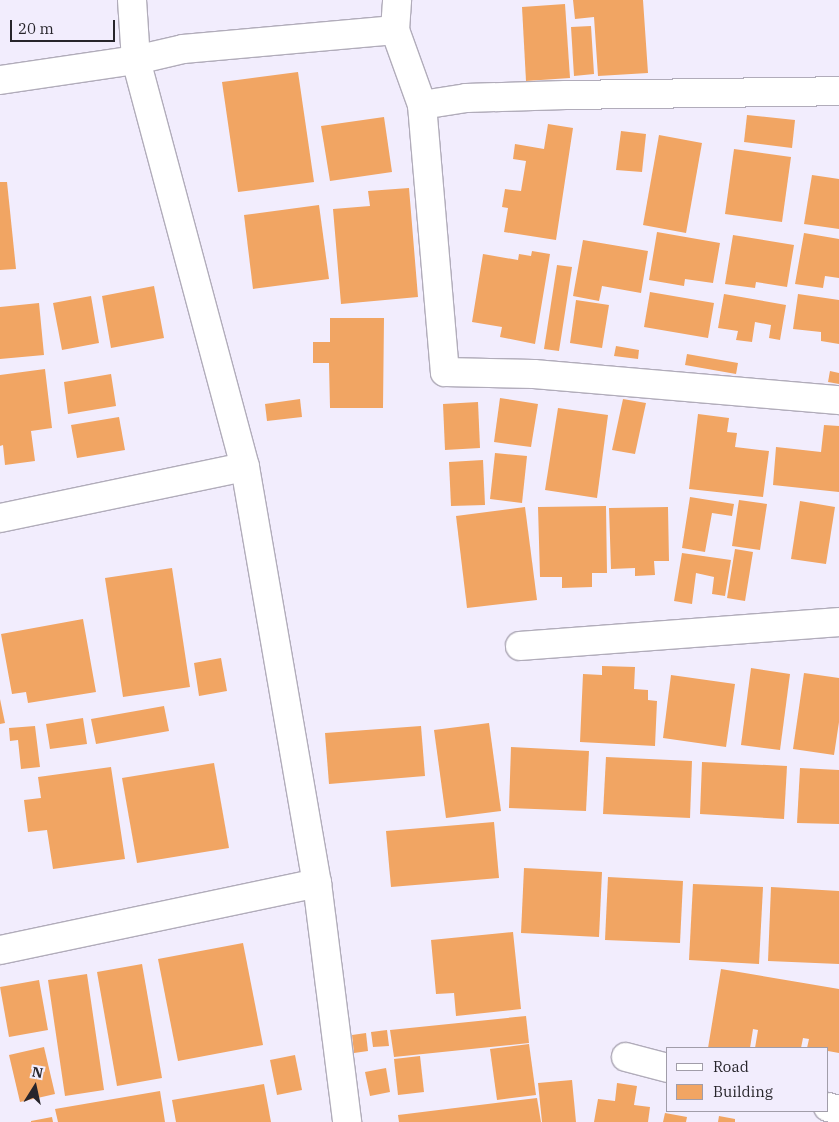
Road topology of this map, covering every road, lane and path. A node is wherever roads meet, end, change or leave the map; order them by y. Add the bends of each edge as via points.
1 (132, 0) edge
2 (397, 0) edge
3 (395, 30) junction
4 (136, 60) junction
5 (0, 80) edge
6 (839, 91) edge
7 (422, 105) junction
8 (839, 400) edge
9 (245, 467) junction
10 (0, 518) edge
11 (839, 622) edge
12 (520, 646) dead end
13 (317, 883) junction
14 (0, 950) edge
15 (626, 1057) dead end
16 (666, 1067) edge
17 (347, 1122) edge

1 - 4 street
2 - 3 street
3 - 4 street via 183,49
3 - 7 street
4 - 5 street
4 - 9 street
6 - 7 street via 466,98
7 - 8 street via 445,372 534,374
9 - 10 street
9 - 13 street
11 - 12 street
13 - 14 street
13 - 17 street
15 - 16 street

